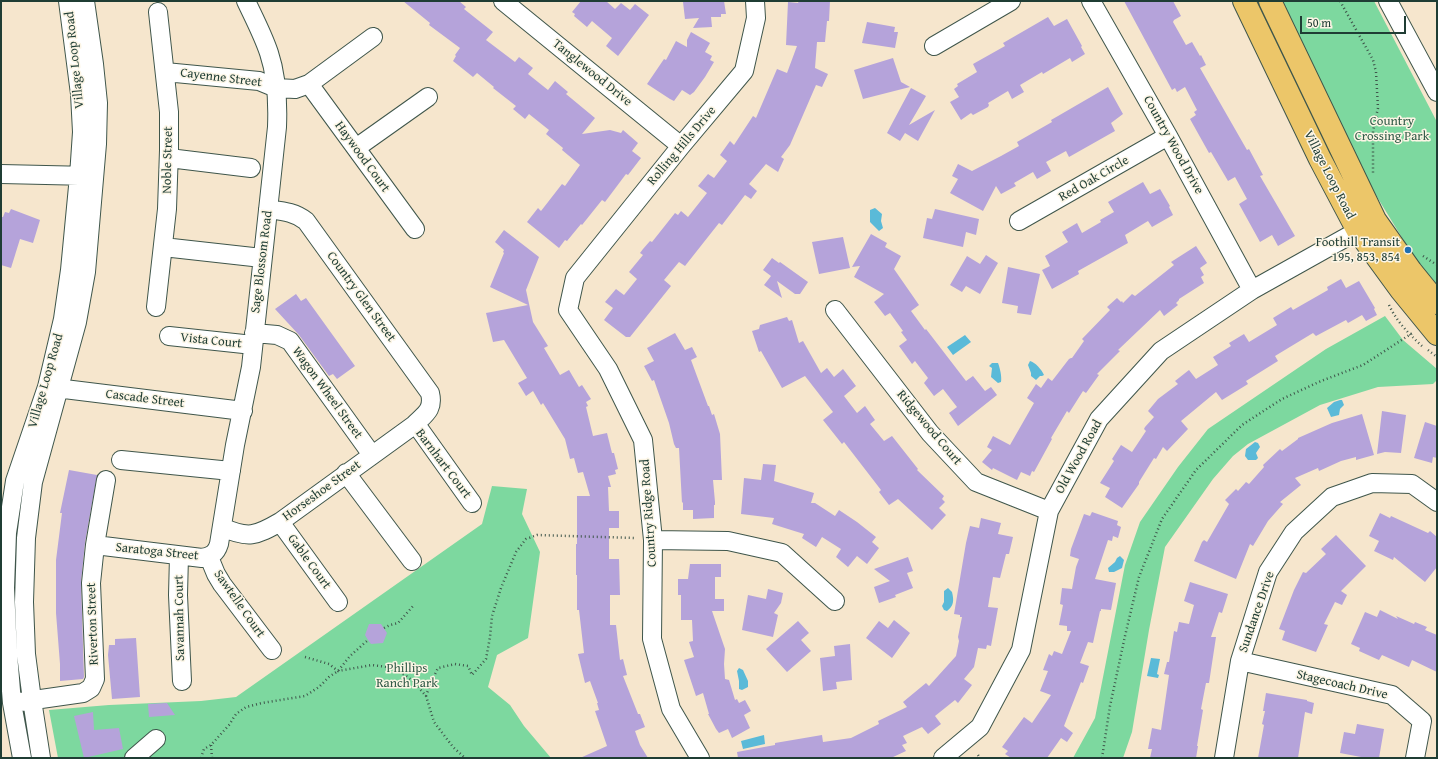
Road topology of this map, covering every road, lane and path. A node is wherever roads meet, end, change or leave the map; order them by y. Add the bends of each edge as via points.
1 (74, 1) edge
2 (246, 1) edge
3 (502, 1) edge
4 (754, 1) edge
5 (1011, 1) edge
6 (1090, 1) edge
7 (1244, 1) edge
8 (1270, 1) edge
9 (1340, 1) edge
10 (1388, 1) edge
11 (158, 12) dead end
12 (373, 37) dead end
13 (934, 46) dead end
14 (165, 72) junction
15 (309, 84) junction
16 (276, 88) junction
17 (1437, 92) edge
18 (428, 97) dead end
19 (1168, 136) junction
20 (681, 146) junction
21 (356, 148) junction
22 (169, 158) junction
23 (251, 168) dead end
24 (1, 174) edge
25 (87, 176) junction
26 (1373, 179) dead end
27 (268, 209) junction
28 (1019, 221) dead end
29 (1366, 225) junction
30 (415, 229) dead end
31 (163, 247) junction
32 (1418, 252) dead end
33 (262, 258) junction
34 (1437, 265) edge
35 (575, 278) joint
36 (1252, 290) junction
37 (156, 307) dead end
38 (835, 310) dead end
39 (1434, 320) edge
40 (169, 336) dead end
41 (253, 339) junction
42 (53, 388) junction
43 (430, 408) joint
44 (243, 411) junction
45 (414, 424) junction
46 (372, 455) junction
47 (121, 460) dead end
48 (231, 471) junction
49 (346, 473) junction
50 (106, 480) dead end
51 (1437, 502) edge
52 (472, 503) dead end
53 (1049, 511) junction
54 (280, 522) junction
55 (222, 527) junction
56 (634, 538) dead end
57 (653, 540) junction
58 (95, 545) junction
59 (179, 556) junction
60 (209, 557) junction
61 (412, 561) dead end
62 (835, 601) dead end
63 (338, 602) dead end
64 (414, 605) dead end
65 (384, 628) dead end
66 (368, 640) dead end
67 (272, 650) dead end
68 (305, 657) dead end
69 (1240, 661) junction
70 (338, 671) junction
71 (182, 681) dead end
72 (426, 696) junction
73 (32, 700) junction
74 (12, 703) junction
75 (156, 739) dead end
76 (211, 744) junction
77 (22, 758) edge
78 (41, 758) edge
79 (134, 758) edge
80 (201, 758) edge
81 (212, 758) edge
82 (465, 758) edge
83 (700, 758) edge
84 (943, 758) edge
85 (1102, 758) edge
86 (1224, 758) edge
87 (1415, 758) edge

1 - 25 street, Village Loop Road
2 - 16 street, Sage Blossom Road via 268,52
3 - 20 street, Tanglewood Drive
4 - 20 street, Rolling Hills Drive via 756,18 744,71
5 - 13 street
6 - 19 street, Country Wood Drive
7 - 29 main road, Village Loop Road via 1320,159
8 - 29 main road, Village Loop Road
9 - 26 path via 1373,60 1376,72 1378,108 1373,130
10 - 17 street
11 - 14 street, Noble Street
12 - 15 street
14 - 16 street, Cayenne Street via 259,80
14 - 22 street, Noble Street
15 - 16 street via 295,89
15 - 21 street, Haywood Court
16 - 27 street, Sage Blossom Road via 277,127
18 - 21 street
19 - 28 street, Red Oak Circle
19 - 36 street, Country Wood Drive
20 - 35 street, Rolling Hills Drive
21 - 30 street, Haywood Court
22 - 23 street
22 - 31 street, Noble Street
24 - 25 street
25 - 42 street, Village Loop Road
27 - 33 street, Sage Blossom Road
27 - 43 street, Country Glen Street via 300,216 306,222 430,393
29 - 36 street, Old Wood Road
29 - 39 main road, Village Loop Road via 1410,271
31 - 33 street
31 - 37 street, Noble Street
32 - 34 path
33 - 41 street, Sage Blossom Road
35 - 57 street, Country Ridge Road via 568,310 608,369 643,440
36 - 53 street, Old Wood Road via 1161,352 1140,374 1099,419
38 - 53 street, Ridgewood Court via 930,433 976,482
39 - 85 path via 1363,365 1282,399 1242,425 1196,470 1162,519 1139,577 1112,698
40 - 41 street, Vista Court
41 - 44 street, Sage Blossom Road
41 - 46 street, Wagon Wheel Street via 277,335 290,341
42 - 44 street, Cascade Street
42 - 73 street, Village Loop Road via 49,421 33,482 26,538 24,602 26,654
42 - 74 street, Village Loop Road via 15,481 7,533 5,588
43 - 45 street, Barnhart Court
44 - 48 street, Sage Blossom Road
45 - 46 street, Horseshoe Street
45 - 52 street, Barnhart Court
46 - 49 street, Horseshoe Street
47 - 48 street
48 - 55 street, Sage Blossom Road
49 - 54 street, Horseshoe Street
49 - 61 street
50 - 58 street, Riverton Street
51 - 69 street, Sundance Drive via 1412,484 1372,483 1332,497 1294,532 1268,572
53 - 84 street, Old Wood Road via 1021,650 980,727
54 - 55 street, Horseshoe Street via 255,534 234,532
54 - 63 street, Gable Court
55 - 60 street, Saratoga Street via 217,550
56 - 72 path via 537,535 526,539 516,552 501,588 492,616 486,659 472,675 468,666 455,664 438,668
57 - 62 street via 728,541 782,553
57 - 83 street, Country Ridge Road via 652,639 671,709
58 - 59 street, Saratoga Street
58 - 73 street, Riverton Street via 92,589 95,680 91,688 83,692
59 - 60 street, Saratoga Street
59 - 71 street, Savannah Court
60 - 67 street, Sawtelle Court via 222,584
64 - 65 path via 398,623
66 - 70 path
68 - 70 path via 329,664
69 - 86 street, Sundance Drive
69 - 87 street, Stagecoach Drive via 1392,695 1422,721
70 - 72 path via 372,666 394,668 413,681
70 - 76 path via 305,696 246,707 236,714
72 - 82 path via 434,722
73 - 74 street, Riverton Street
73 - 78 street, Village Loop Road
74 - 77 street, Village Loop Road
75 - 79 street
76 - 80 path via 204,749
76 - 81 path

